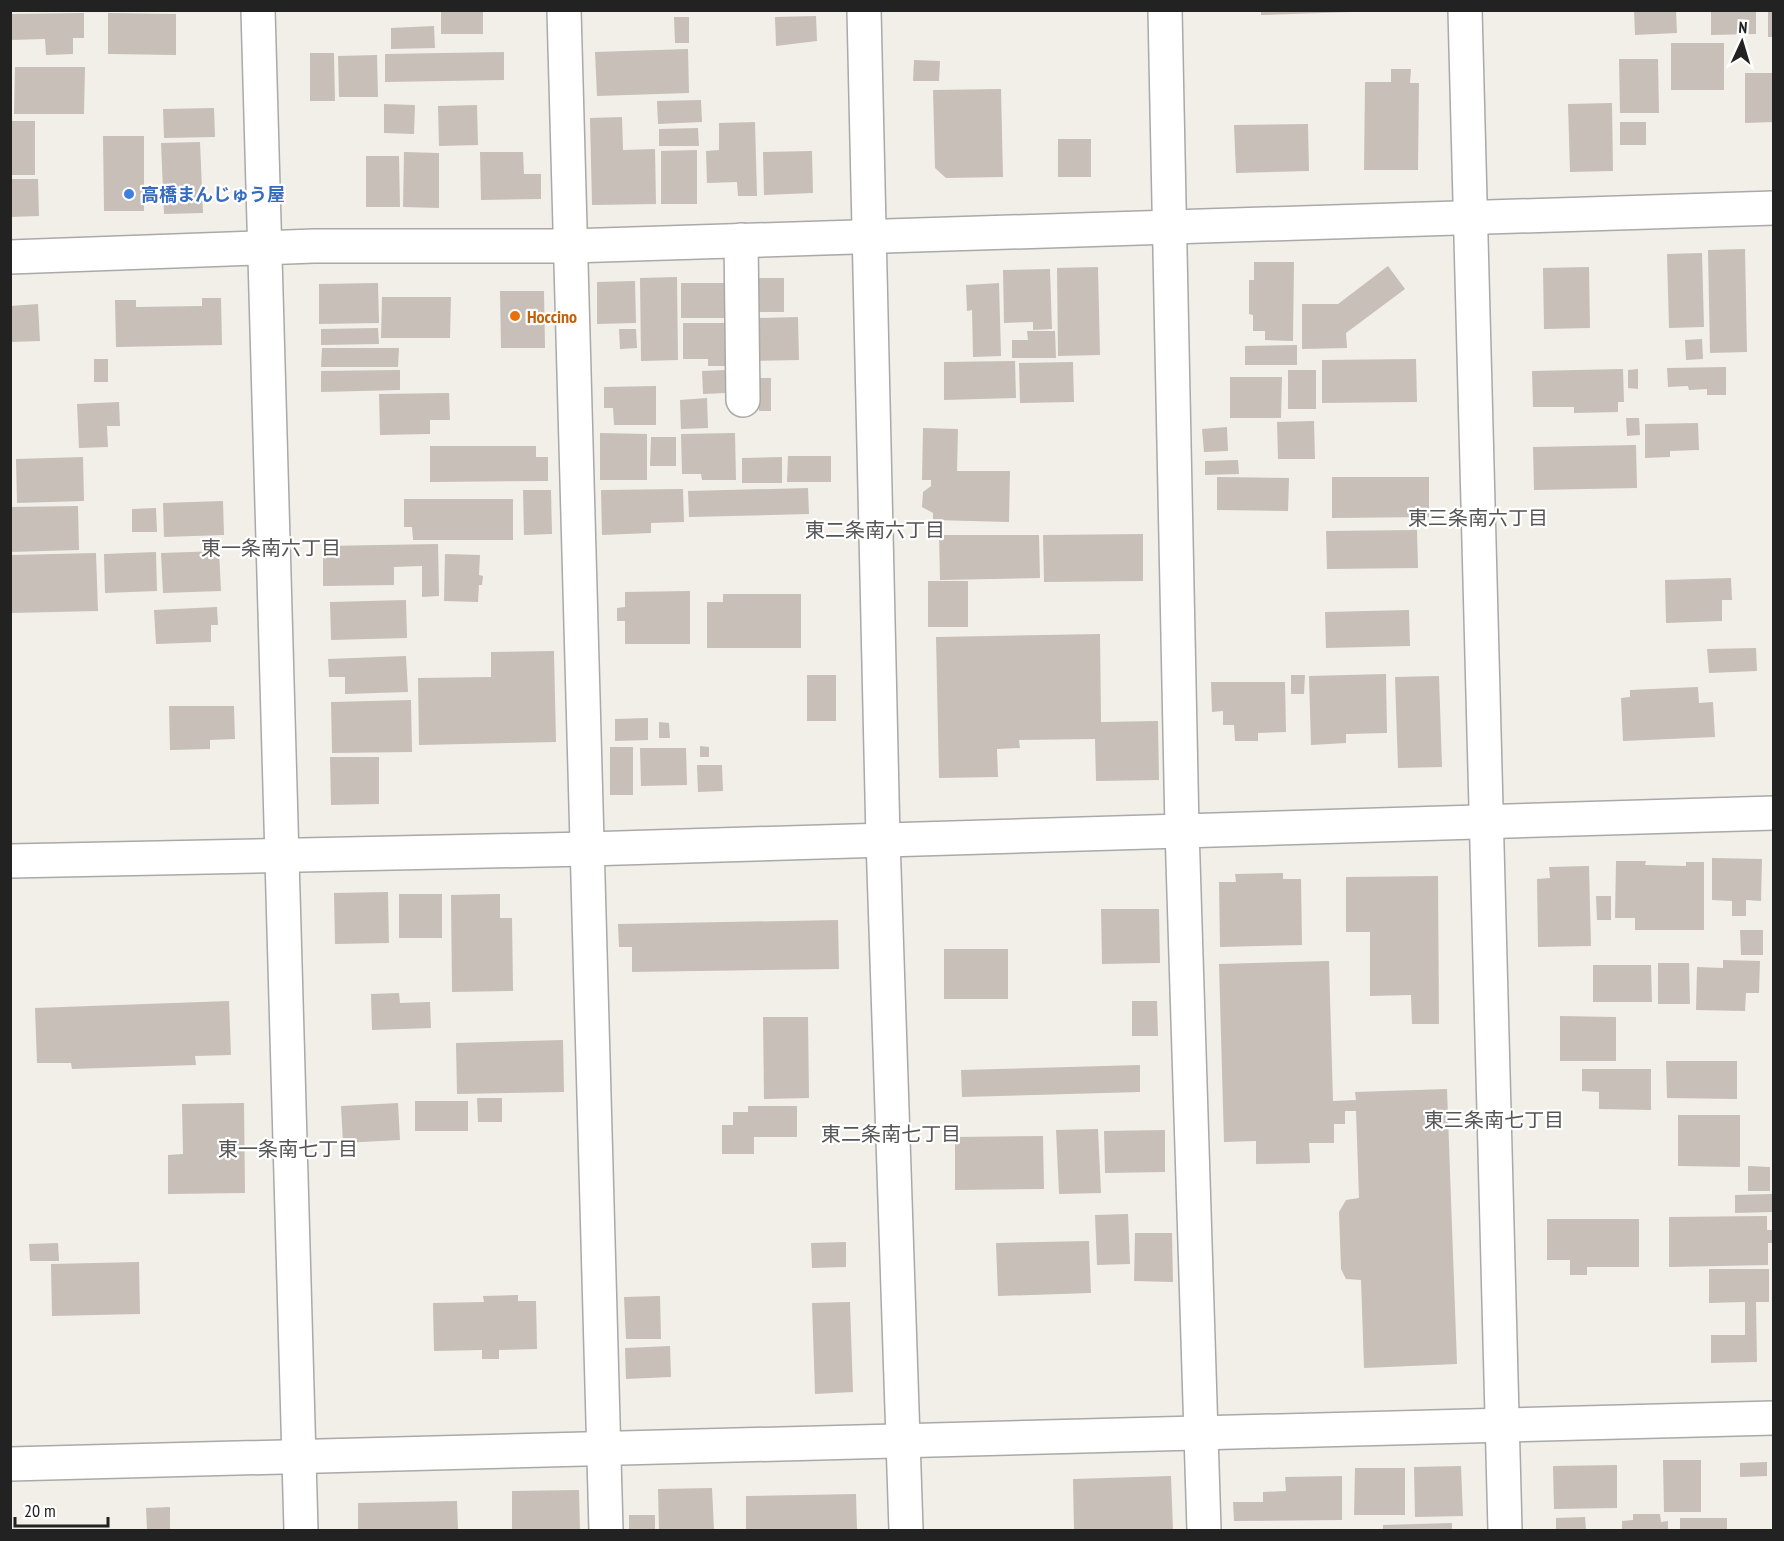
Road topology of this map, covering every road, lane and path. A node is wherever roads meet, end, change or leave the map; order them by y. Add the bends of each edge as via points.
1 (258, 10) edge
2 (564, 10) edge
3 (864, 10) edge
4 (1165, 10) edge
5 (1465, 10) edge
6 (1773, 208) edge
7 (1470, 217) junction
8 (1168, 227) junction
9 (870, 236) junction
10 (741, 240) junction
11 (570, 246) junction
12 (263, 248) junction
13 (10, 256) edge
14 (743, 400) dead end
15 (1773, 813) edge
16 (1485, 821) junction
17 (1182, 830) junction
18 (883, 839) junction
19 (587, 849) junction
20 (281, 856) junction
21 (10, 861) edge
22 (1773, 1418) edge
23 (1501, 1427) junction
24 (1201, 1435) junction
25 (904, 1439) junction
26 (604, 1448) junction
27 (299, 1457) junction
28 (10, 1464) edge
29 (301, 1530) edge
30 (606, 1530) edge
31 (906, 1530) edge
32 (1204, 1530) edge
33 (1504, 1530) edge

1 - 12 street
2 - 11 street
3 - 9 street
4 - 8 street
5 - 7 street
6 - 7 street
7 - 8 street
7 - 16 street
8 - 9 street
8 - 17 street
9 - 10 street
9 - 18 street
10 - 11 street
10 - 14 street
11 - 12 street
11 - 19 street
12 - 13 street
12 - 20 street
15 - 16 street
16 - 17 street
16 - 23 street
17 - 18 street
17 - 24 street
18 - 19 street
18 - 25 street
19 - 20 street
19 - 26 street
20 - 21 street
20 - 27 street
22 - 23 street
23 - 24 street
23 - 33 street
24 - 25 street
24 - 32 street
25 - 26 street
25 - 31 street
26 - 27 street
26 - 30 street
27 - 28 street
27 - 29 street

